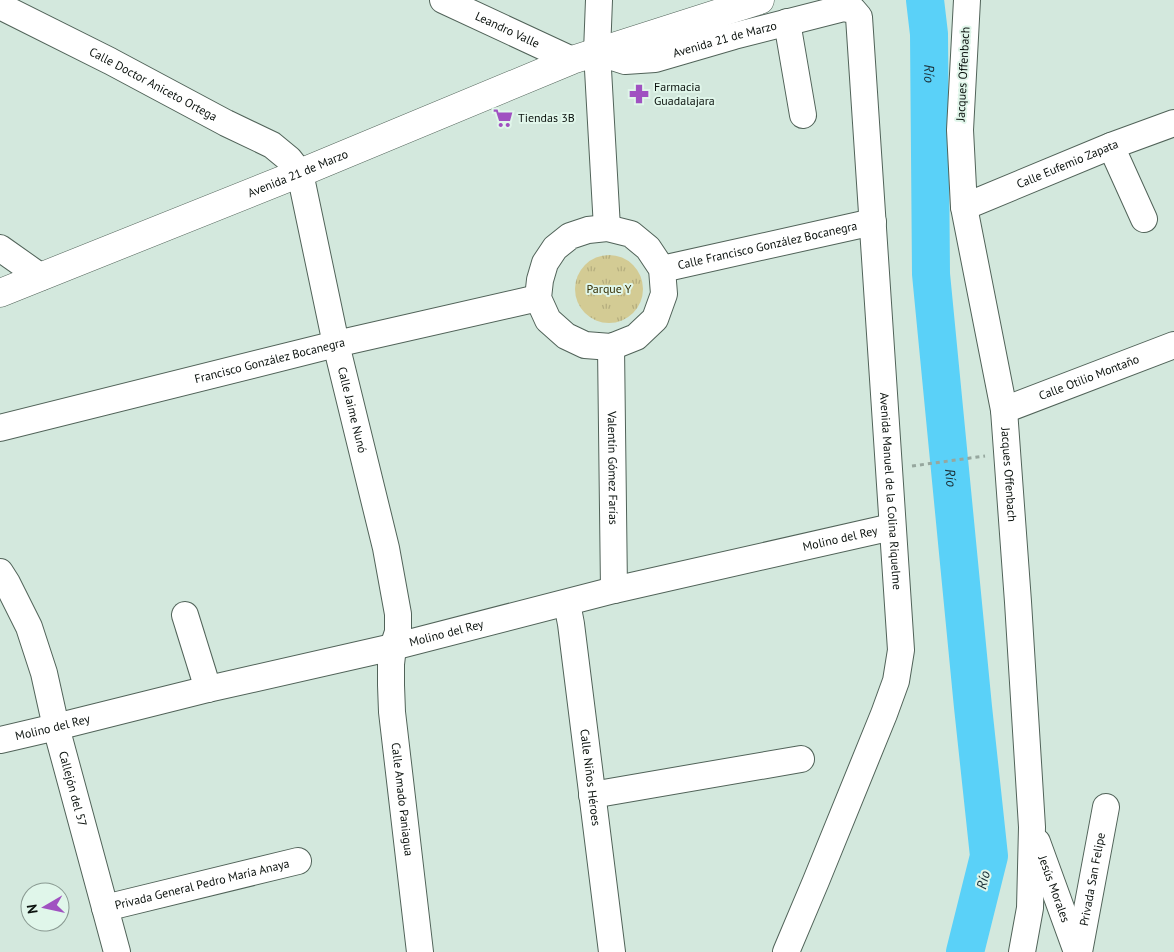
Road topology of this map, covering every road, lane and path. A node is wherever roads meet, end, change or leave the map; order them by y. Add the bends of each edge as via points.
1 (443, 0) edge
2 (599, 0) edge
3 (760, 0) edge
4 (967, 0) edge
5 (0, 6) edge
6 (853, 10) joint
7 (787, 22) junction
8 (584, 56) junction
9 (803, 115) dead end
10 (1174, 123) edge
11 (1111, 146) junction
12 (300, 173) junction
13 (964, 207) junction
14 (1144, 219) dead end
15 (873, 222) junction
16 (607, 228) junction
17 (0, 248) edge
18 (662, 269) junction
19 (41, 277) junction
20 (0, 294) edge
21 (538, 298) junction
22 (336, 344) junction
23 (1174, 345) edge
24 (611, 347) junction
25 (1004, 410) junction
26 (0, 428) edge
27 (991, 455) dead end
28 (909, 467) dead end
29 (892, 527) junction
30 (0, 572) edge
31 (614, 590) junction
32 (567, 602) junction
33 (185, 615) dead end
34 (393, 647) junction
35 (208, 689) junction
36 (56, 727) junction
37 (0, 740) edge
38 (801, 759) dead end
39 (592, 795) junction
40 (1106, 807) dead end
41 (1032, 827) junction
42 (298, 861) dead end
43 (105, 908) junction
44 (117, 952) edge
45 (420, 952) edge
46 (612, 952) edge
47 (786, 952) edge
48 (1022, 952) edge
49 (1078, 952) edge

1 - 8 street, Leandro Valle
2 - 8 street
3 - 8 main road, Avenida 21 de Marzo
4 - 13 street, Jacques Offenbach via 960,130
5 - 12 street, Calle Doctor Aniceto Ortega via 272,145
6 - 7 street, Avenida 21 de Marzo via 844,8
6 - 15 street, Avenida Manuel de la Colina Riquelme via 859,17
7 - 8 street, Avenida 21 de Marzo via 655,59 625,61
7 - 9 street
8 - 12 main road, Avenida 21 de Marzo
8 - 16 street
10 - 11 street, Calle Eufemio Zapata
11 - 13 street, Calle Eufemio Zapata
11 - 14 street
12 - 19 main road, Avenida 21 de Marzo
12 - 22 street, Calle Jaime Nunó
13 - 25 street, Jacques Offenbach
15 - 18 street, Calle Francisco González Bocanegra
15 - 29 street, Avenida Manuel de la Colina Riquelme
16 - 18 street via 631,234 648,248
16 - 21 street via 570,236 555,248 545,263
17 - 19 street
18 - 24 street via 664,294 655,319 636,337
19 - 20 main road, Avenida 21 de Marzo
21 - 22 street, Francisco González Bocanegra
21 - 24 street via 548,320 566,336 585,345
22 - 26 street, Francisco González Bocanegra
22 - 34 street, Calle Jaime Nunó via 386,548 398,614 398,632
23 - 25 street, Calle Otilio Montaño
24 - 31 street, Valentín Gómez Farías
25 - 41 street, Jacques Offenbach
27 - 28 path
29 - 31 street, Molino del Rey
29 - 47 street, Avenida Manuel de la Colina Riquelme via 901,650 896,680
30 - 36 street, Callejón del 57 via 29,627
31 - 32 street, Molino del Rey
32 - 34 street, Molino del Rey
32 - 39 street, Calle Niños Héroes
33 - 35 street
34 - 35 street, Molino del Rey
34 - 45 street, Calle Amado Paniagua via 392,712
35 - 36 street, Molino del Rey
36 - 37 street, Molino del Rey
36 - 43 street, Callejón del 57
38 - 39 street
39 - 46 street, Calle Niños Héroes
40 - 49 street, Privada San Felipe
41 - 48 street, Jacques Offenbach via 1030,908
41 - 49 street, Jesús Morales
42 - 43 street, Privada General Pedro María Anaya
43 - 44 street, Callejón del 57

